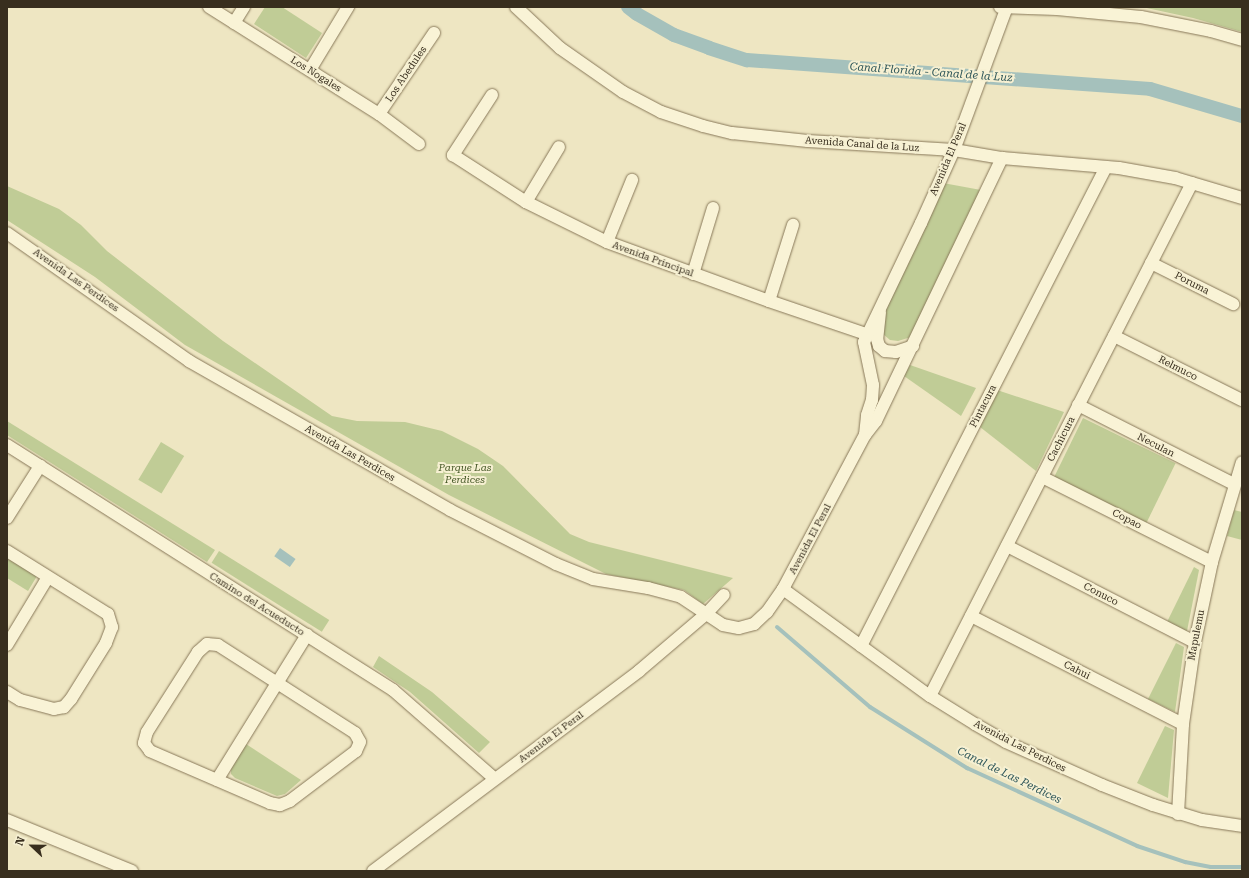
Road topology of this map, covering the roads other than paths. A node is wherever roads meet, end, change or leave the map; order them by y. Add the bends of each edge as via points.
1 (209, 7) edge
2 (244, 7) edge
3 (348, 7) edge
4 (516, 7) edge
5 (1004, 7) edge
6 (1058, 8) edge
7 (234, 23) junction
8 (434, 33) dead end
9 (1242, 40) edge
10 (310, 70) junction
11 (492, 95) dead end
12 (379, 114) junction
13 (419, 144) dead end
14 (559, 147) dead end
15 (954, 150) junction
16 (1002, 158) junction
17 (1106, 167) junction
18 (632, 180) dead end
19 (1192, 183) junction
20 (1242, 198) edge
21 (526, 202) junction
22 (713, 208) dead end
23 (793, 224) dead end
24 (7, 233) edge
25 (607, 242) junction
26 (1151, 262) junction
27 (693, 274) junction
28 (769, 301) junction
29 (1233, 304) dead end
30 (880, 307) junction
31 (866, 334) junction
32 (1114, 336) junction
33 (913, 346) junction
34 (1242, 400) edge
35 (1078, 405) junction
36 (865, 435) junction
37 (7, 446) edge
38 (1242, 462) edge
39 (40, 466) junction
40 (1042, 477) junction
41 (1234, 484) junction
42 (7, 518) edge
43 (1007, 546) junction
44 (7, 551) edge
45 (1212, 562) junction
46 (48, 577) junction
47 (783, 589) junction
48 (724, 595) dead end
49 (706, 614) junction
50 (971, 616) junction
51 (717, 621) joint
52 (307, 635) junction
53 (1194, 642) junction
54 (7, 646) edge
55 (861, 646) junction
56 (277, 684) junction
57 (7, 692) edge
58 (930, 696) junction
59 (1183, 724) junction
60 (495, 779) junction
61 (217, 780) junction
62 (1178, 814) junction
63 (7, 820) edge
64 (1242, 826) edge
65 (132, 871) edge
66 (373, 871) edge

1 - 7 street, Los Nogales
2 - 7 street
3 - 10 street
4 - 15 street, Avenida Canal de la Luz via 560,48 605,80 642,103 682,120 717,130 747,134 874,146
5 - 6 street
5 - 15 street, Avenida El Peral via 988,59
6 - 9 street via 1141,17
7 - 10 street, Los Nogales
8 - 12 street, Los Abedules
10 - 12 street, Los Nogales
11 - 21 street, Avenida Principal via 454,155
12 - 13 street, Los Nogales
14 - 21 street
15 - 16 street, Avenida Canal de la Luz
15 - 30 street, Avenida El Peral
16 - 17 street, Avenida Canal de la Luz
16 - 33 street, Avenida El Peral
17 - 19 street, Avenida Canal de la Luz via 1157,174
17 - 55 street, Pintacura
18 - 25 street
19 - 20 street, Avenida Canal de la Luz
19 - 26 street, Cachicura
21 - 25 street, Avenida Principal
22 - 27 street
23 - 28 street
24 - 49 street, Avenida Las Perdices via 189,361 450,510 593,580 648,588 681,597
25 - 27 street, Avenida Principal
26 - 29 street, Poruma
26 - 32 street, Cachicura
27 - 28 street, Avenida Principal
28 - 31 street, Avenida Principal
30 - 31 street, Avenida El Peral
30 - 33 street, Avenida El Peral via 877,339 879,346 885,351 896,352
31 - 36 street, Avenida El Peral via 864,350 873,385
32 - 34 street, Relmuco
32 - 35 street, Cachicura
33 - 36 street, Avenida El Peral via 876,421
35 - 40 street, Cachicura
35 - 41 street, Neculan
36 - 47 street, Avenida El Peral
37 - 39 street, Camino del Acueducto
38 - 41 street, Mapulemu
39 - 42 street
39 - 52 street, Camino del Acueducto
40 - 43 street, Cachicura
40 - 45 street, Copao
41 - 45 street, Mapulemu
43 - 50 street, Cachicura
43 - 53 street, Conuco
44 - 46 street
45 - 53 street, Mapulemu
46 - 54 street
46 - 57 street via 108,614 112,627 110,638 64,707 54,709 40,706 20,700
47 - 51 street, Avenida El Peral via 767,612 754,624 747,627 731,627
47 - 55 street, Avenida Las Perdices
48 - 49 street, Avenida El Peral
49 - 51 street, Avenida Las Perdices
49 - 60 street, Avenida El Peral via 614,689
50 - 58 street, Cachicura
50 - 59 street, Cahui
52 - 56 street
52 - 60 street, Camino del Acueducto via 393,690
53 - 59 street, Mapulemu
55 - 58 street, Avenida Las Perdices
56 - 61 street
56 - 61 street via 355,733 360,742 356,751 290,801 280,805
56 - 61 street via 218,646 207,644 198,652 147,732 144,743 150,751
58 - 62 street, Avenida Las Perdices via 1038,758 1127,796
59 - 62 street, Mapulemu
60 - 66 street, Avenida El Peral
62 - 64 street, Avenida Las Perdices
63 - 65 street

